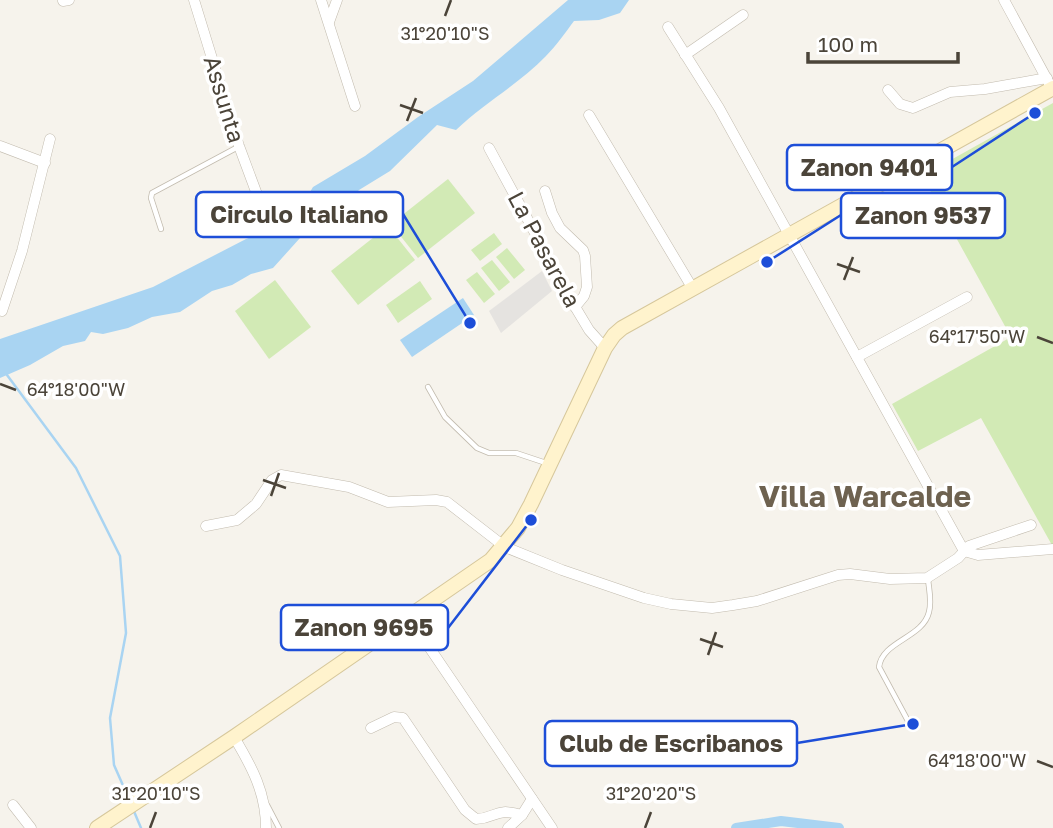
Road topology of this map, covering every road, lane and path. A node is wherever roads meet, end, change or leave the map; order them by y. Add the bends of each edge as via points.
1 (194, 0) edge
2 (321, 0) edge
3 (337, 0) edge
4 (1004, 0) edge
5 (743, 15) dead end
6 (329, 22) junction
7 (668, 27) dead end
8 (685, 54) junction
9 (1051, 86) edge
10 (888, 90) dead end
11 (355, 106) dead end
12 (589, 115) dead end
13 (50, 139) dead end
14 (0, 146) edge
15 (239, 146) junction
16 (489, 148) dead end
17 (45, 163) junction
18 (545, 191) dead end
19 (258, 197) dead end
20 (161, 229) dead end
21 (788, 236) junction
22 (693, 289) junction
23 (967, 297) dead end
24 (575, 307) junction
25 (2, 311) dead end
26 (605, 348) junction
27 (857, 356) junction
28 (428, 387) dead end
29 (550, 464) junction
30 (1031, 525) dead end
31 (206, 526) dead end
32 (505, 547) junction
33 (1053, 549) edge
34 (964, 551) junction
35 (928, 578) junction
36 (408, 616) junction
37 (908, 721) dead end
38 (371, 728) dead end
39 (234, 737) junction
40 (263, 799) junction
41 (532, 799) junction
42 (13, 805) dead end
43 (522, 815) junction
44 (31, 828) edge
45 (97, 828) edge
46 (266, 828) edge
47 (279, 828) edge
48 (508, 828) edge
49 (552, 828) edge

1 - 15 street, Assunta
2 - 6 street
3 - 6 street
4 - 9 street
5 - 8 street
6 - 11 street
7 - 8 street
8 - 21 street
9 - 10 street via 950,92 913,108 900,103
9 - 21 main road
12 - 22 street
13 - 17 street
14 - 17 street
15 - 19 street, Assunta
15 - 20 lane via 152,193
16 - 24 street, La Pasarela
17 - 25 street
18 - 24 street via 560,228 585,256 587,287
21 - 22 main road
21 - 27 street
22 - 26 main road via 629,323
23 - 27 street
24 - 26 street, La Pasarela
26 - 29 main road
27 - 34 street
28 - 29 lane via 445,417 477,448
29 - 32 main road
30 - 34 street
31 - 32 street via 237,520 281,475 349,487 388,502 447,502
32 - 35 street via 644,598 694,607 757,601 838,575
32 - 36 main road
33 - 34 street via 978,555
34 - 35 street
35 - 37 lane via 926,620 885,653 879,667
36 - 39 main road
36 - 41 street
38 - 43 street via 394,717 403,718 465,810 476,819 500,811
39 - 40 street
39 - 45 main road
40 - 46 street
40 - 47 lane
41 - 43 street
41 - 49 street
42 - 44 street
43 - 48 street

